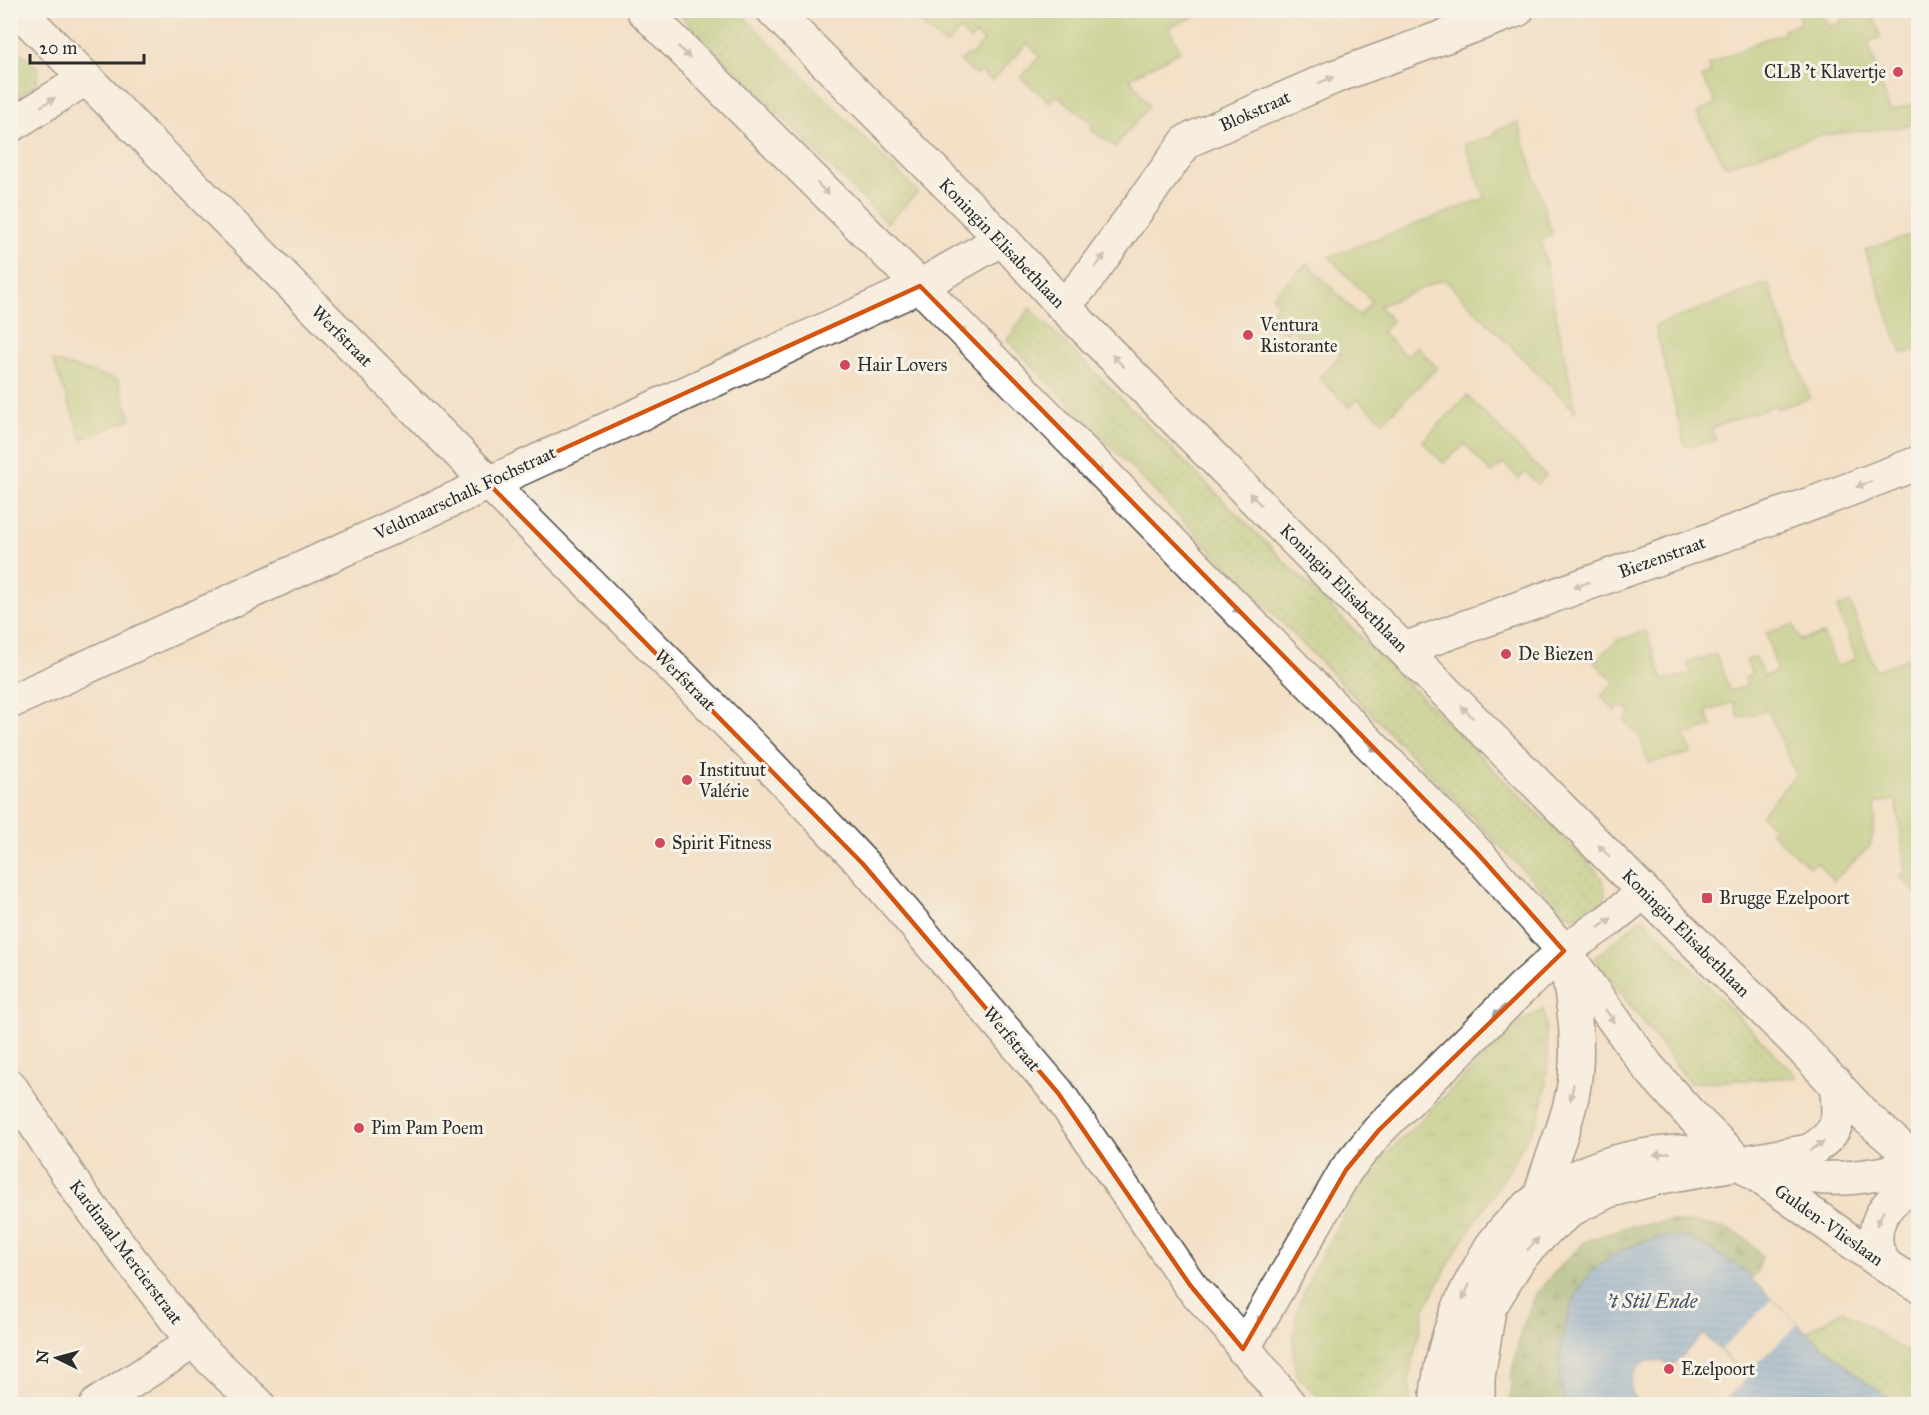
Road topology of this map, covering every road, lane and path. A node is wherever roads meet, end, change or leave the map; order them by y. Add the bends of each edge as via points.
1 (18, 10) edge
2 (643, 10) edge
3 (773, 10) edge
4 (1517, 10) edge
5 (85, 79) junction
6 (10, 126) edge
7 (1002, 240) junction
8 (920, 286) junction
9 (1063, 306) junction
10 (1918, 463) edge
11 (488, 483) junction
12 (1404, 649) junction
13 (10, 702) edge
14 (1644, 892) junction
15 (1564, 951) junction
16 (1836, 1083) junction
17 (10, 1086) edge
18 (1740, 1163) junction
19 (1918, 1164) edge
20 (1918, 1188) edge
21 (1540, 1197) junction
22 (1886, 1266) junction
23 (1918, 1285) edge
24 (1498, 1291) junction
25 (193, 1342) junction
26 (1243, 1349) junction
27 (97, 1404) edge
28 (258, 1404) edge
29 (1289, 1404) edge
30 (1436, 1404) edge
31 (1464, 1404) edge
32 (1484, 1404) edge

1 - 5 main road, Werfstraat
2 -> 8 main road
3 - 7 main road, Koningin Elisabethlaan
9 -> 4 main road, Blokstraat via 1187,141 1334,77
6 -> 5 main road
5 - 11 main road, Werfstraat
7 - 8 main road, Veldmaarschalk Fochstraat
7 - 9 main road, Koningin Elisabethlaan
8 - 11 main road, Veldmaarschalk Fochstraat
8 -> 15 main road via 1477,853
12 -> 9 main road, Koningin Elisabethlaan
10 -> 12 main road, Biezenstraat
11 - 13 main road, Veldmaarschalk Fochstraat
11 - 26 main road, Werfstraat via 756,751 863,864 1058,1093 1190,1285
14 -> 12 main road, Koningin Elisabethlaan
15 -> 14 main road
14 - 16 main road, Koningin Elisabethlaan
15 -> 18 main road via 1648,1067
15 -> 21 main road via 1576,1013 1576,1062 1565,1124
15 -> 26 main road via 1379,1130 1346,1170
18 -> 16 main road via 1809,1151 1824,1143 1839,1116
16 - 19 main road, Koningin Elisabethlaan via 1866,1117
17 - 25 main road, Kardinaal Mercierstraat via 80,1193
18 - 19 main road via 1828,1178 1851,1178
18 -> 21 main road via 1679,1151 1630,1158 1570,1178
18 - 22 main road, Gulden-Vlieslaan
24 -> 18 main road via 1520,1257 1574,1208 1608,1191
20 -> 22 main road via 1896,1198 1882,1211 1876,1229 1877,1251
21 -> 30 main road via 1493,1245 1470,1283 1452,1323 1439,1371
22 - 23 main road, Gulden-Vlieslaan
24 - 31 main road via 1471,1338
24 - 32 lane via 1484,1378
25 - 27 main road
25 - 28 main road, Kardinaal Mercierstraat
26 - 29 main road, Werfstraat

